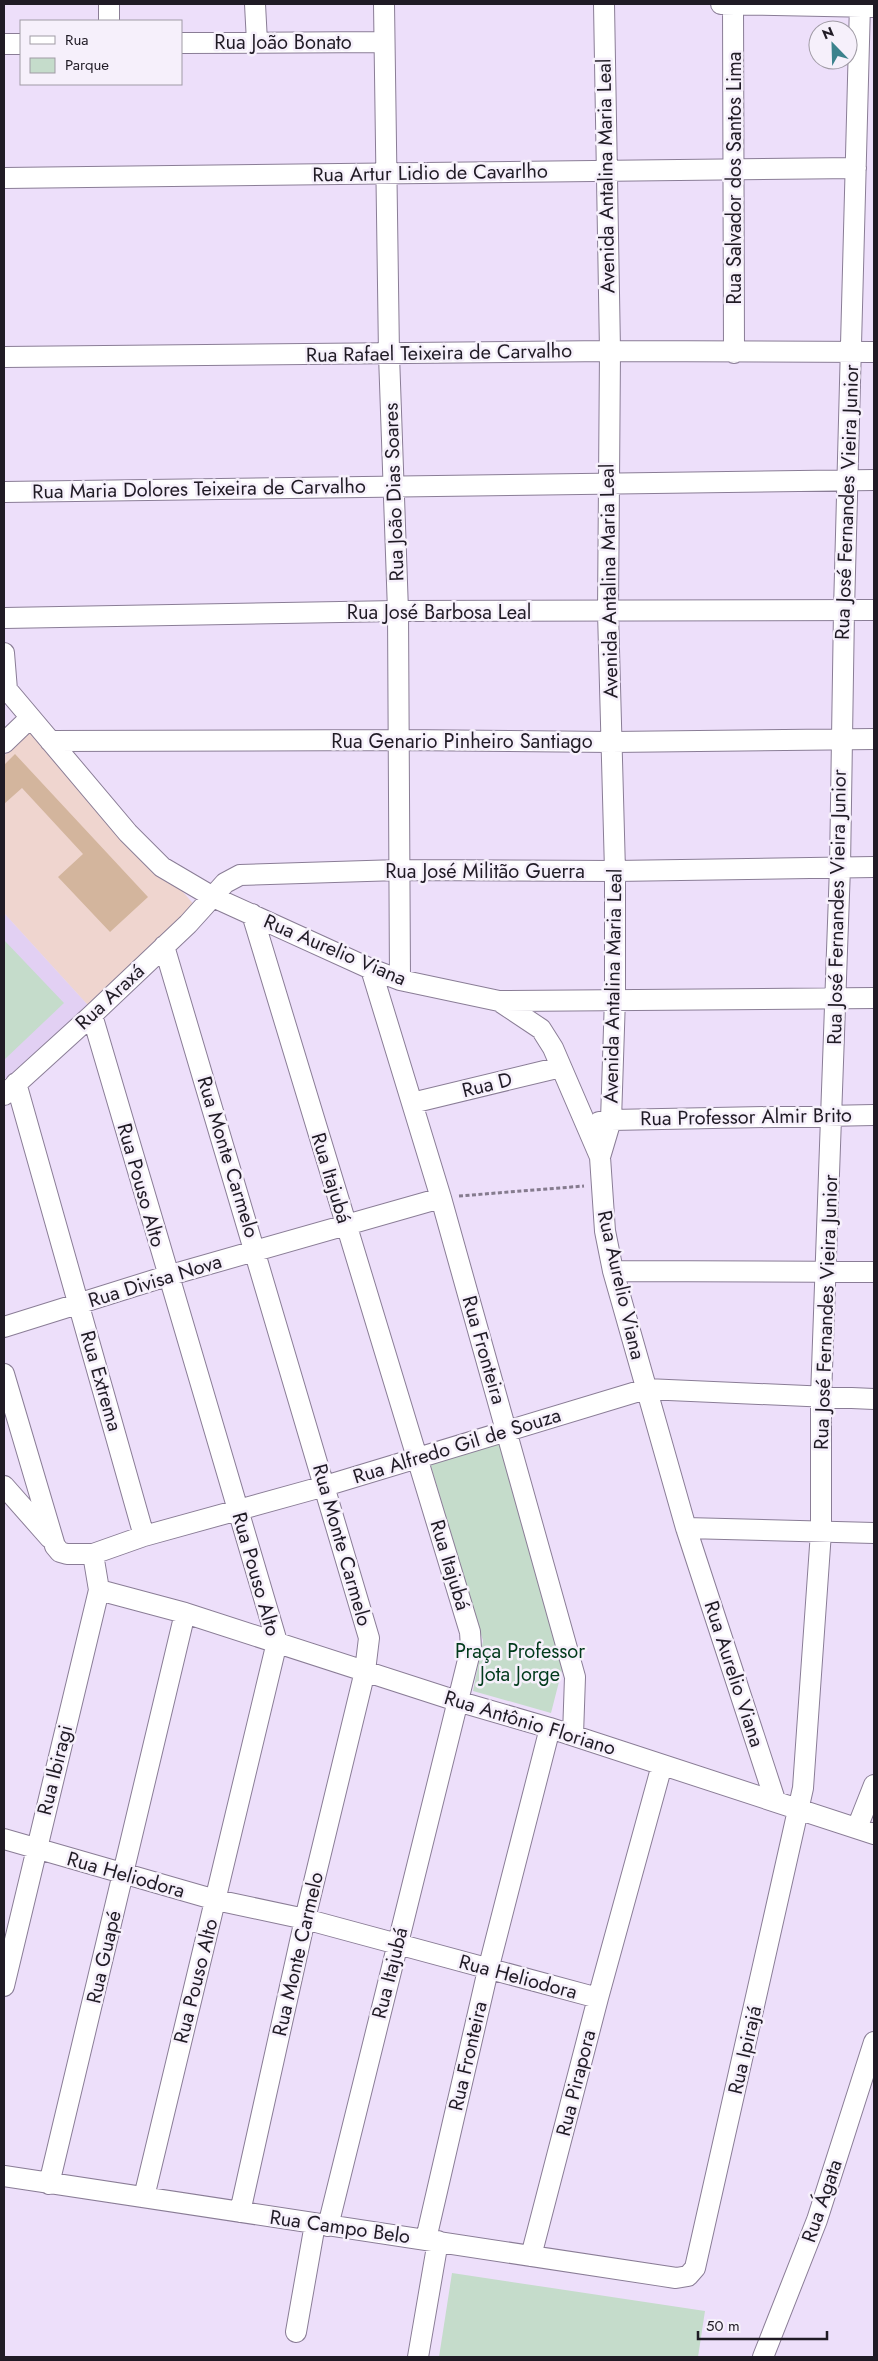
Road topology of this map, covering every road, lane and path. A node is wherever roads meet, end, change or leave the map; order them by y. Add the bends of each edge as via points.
1 (109, 4) edge
2 (255, 4) edge
3 (384, 4) edge
4 (604, 4) edge
5 (720, 4) edge
6 (733, 4) edge
7 (865, 6) edge
8 (109, 20) edge
9 (257, 42) junction
10 (384, 42) junction
11 (182, 43) edge
12 (4, 44) edge
13 (20, 44) edge
14 (856, 168) junction
15 (734, 169) junction
16 (606, 170) junction
17 (387, 174) junction
18 (4, 178) edge
19 (610, 351) junction
20 (852, 352) junction
21 (874, 352) edge
22 (734, 353) junction
23 (389, 355) junction
24 (4, 357) edge
25 (848, 480) junction
26 (874, 480) edge
27 (608, 482) junction
28 (393, 487) junction
29 (4, 492) edge
30 (844, 610) junction
31 (874, 610) edge
32 (398, 611) junction
33 (608, 612) junction
34 (4, 618) edge
35 (4, 652) edge
36 (5, 688) edge
37 (30, 718) junction
38 (841, 739) junction
39 (874, 739) edge
40 (398, 740) junction
41 (50, 741) junction
42 (612, 742) junction
43 (4, 743) edge
44 (874, 867) edge
45 (840, 868) junction
46 (399, 870) junction
47 (614, 871) junction
48 (216, 893) junction
49 (252, 914) junction
50 (164, 946) junction
51 (371, 969) junction
52 (400, 980) junction
53 (615, 998) junction
54 (835, 998) junction
55 (874, 998) edge
56 (499, 1001) junction
57 (92, 1015) junction
58 (562, 1067) junction
59 (10, 1089) edge
60 (412, 1104) junction
61 (832, 1114) junction
62 (874, 1115) edge
63 (610, 1120) junction
64 (587, 1124) junction
65 (600, 1157) junction
66 (600, 1184) junction
67 (441, 1198) junction
68 (345, 1225) junction
69 (256, 1252) junction
70 (614, 1271) junction
71 (826, 1271) junction
72 (874, 1272) edge
73 (167, 1276) junction
74 (79, 1304) junction
75 (4, 1327) edge
76 (4, 1374) edge
77 (646, 1389) junction
78 (821, 1397) junction
79 (874, 1399) edge
80 (507, 1431) junction
81 (418, 1457) junction
82 (36, 1478) junction
83 (4, 1485) edge
84 (325, 1486) junction
85 (238, 1509) junction
86 (686, 1528) junction
87 (820, 1532) junction
88 (874, 1533) edge
89 (144, 1536) junction
90 (54, 1541) junction
91 (93, 1554) junction
92 (99, 1590) junction
93 (185, 1613) junction
94 (277, 1642) junction
95 (365, 1671) junction
96 (458, 1701) junction
97 (550, 1728) junction
98 (573, 1735) junction
99 (662, 1765) junction
100 (874, 1785) edge
101 (775, 1800) junction
102 (799, 1810) junction
103 (866, 1831) edge
104 (4, 1839) edge
105 (36, 1849) junction
106 (123, 1875) junction
107 (216, 1900) junction
108 (305, 1919) junction
109 (397, 1945) junction
110 (488, 1970) junction
111 (4, 1986) edge
112 (598, 1998) junction
113 (874, 2042) edge
114 (4, 2176) edge
115 (50, 2184) junction
116 (144, 2197) junction
117 (240, 2212) junction
118 (322, 2225) junction
119 (432, 2240) junction
120 (531, 2256) junction
121 (676, 2278) joint
122 (296, 2332) dead end
123 (418, 2357) edge
124 (763, 2357) edge

1 - 8 street
2 - 9 street
3 - 10 street, Rua João Dias Soares
4 - 16 street, Avenida Antalina Maria Leal
5 - 6 street
6 - 7 street
6 - 15 street, Rua Salvador dos Santos Lima
7 - 14 street, Rua José Fernandes Vieira Junior
9 - 10 street, Rua João Bonato
9 - 11 street, Rua João Bonato
10 - 17 street, Rua João Dias Soares
12 - 13 street
14 - 15 street, Rua Artur Lidio de Cavarlho
14 - 20 street, Rua José Fernandes Vieira Junior
15 - 16 street, Rua Artur Lidio de Cavarlho
15 - 22 street, Rua Salvador dos Santos Lima
16 - 17 street, Rua Artur Lidio de Cavarlho
16 - 19 street, Avenida Antalina Maria Leal
17 - 18 street, Rua Artur Lidio de Cavarlho
17 - 23 street, Rua João Dias Soares
19 - 22 street, Rua Rafael Teixeira de Carvalho
19 - 23 street, Rua Rafael Teixeira de Carvalho
19 - 27 street, Avenida Antalina Maria Leal
20 - 21 street, Rua Rafael Teixeira de Carvalho
20 - 22 street, Rua Rafael Teixeira de Carvalho
20 - 25 street, Rua José Fernandes Vieira Junior
23 - 24 street, Rua Rafael Teixeira de Carvalho
23 - 28 street, Rua João Dias Soares
25 - 26 street, Rua Maria Dolores Teixeira de Carvalho
25 - 27 street, Rua Maria Dolores Teixeira de Carvalho
25 - 30 street, Rua José Fernandes Vieira Junior
27 - 28 street, Rua Maria Dolores Teixeira de Carvalho
27 - 33 street, Avenida Antalina Maria Leal
28 - 29 street, Rua Maria Dolores Teixeira de Carvalho
28 - 32 street, Rua João Dias Soares
30 - 31 street, Rua José Barbosa Leal
30 - 33 street, Rua José Barbosa Leal
30 - 38 street, Rua José Fernandes Vieira Junior
32 - 33 street, Rua José Barbosa Leal
32 - 34 street, Rua José Barbosa Leal
32 - 40 street, Rua João Dias Soares
33 - 42 street, Avenida Antalina Maria Leal
35 - 36 street
36 - 37 street, Rua Aurelio Viana
37 - 41 street, Rua Aurelio Viana
37 - 43 street
38 - 39 street, Rua Genario Pinheiro Santiago
38 - 42 street, Rua Genario Pinheiro Santiago
38 - 45 street, Rua José Fernandes Vieira Junior
40 - 41 street, Rua Genario Pinheiro Santiago
40 - 42 street, Rua Genario Pinheiro Santiago
40 - 46 street, Rua João Dias Soares
41 - 48 street, Rua Aurelio Viana via 150,856 174,874
42 - 47 street, Avenida Antalina Maria Leal
44 - 45 street, Rua José Militão Guerra
45 - 47 street, Rua José Militão Guerra
45 - 54 street, Rua José Fernandes Vieira Junior
46 - 47 street, Rua José Militão Guerra
46 - 48 street, Rua José Militão Guerra via 240,875 231,878
46 - 52 street, Rua João Dias Soares
47 - 53 street, Avenida Antalina Maria Leal
48 - 49 street, Rua Aurelio Viana
48 - 50 street, Rua Araxá
49 - 51 street, Rua Aurelio Viana
49 - 68 street, Rua Itajubá
50 - 57 street, Rua Araxá
50 - 69 street, Rua Monte Carmelo
51 - 52 street, Rua Aurelio Viana
51 - 60 street, Rua Fronteira
52 - 56 street, Rua Aurelio Viana
53 - 54 street
53 - 56 street
53 - 63 street, Avenida Antalina Maria Leal
54 - 55 street
54 - 61 street, Rua José Fernandes Vieira Junior
56 - 58 street, Rua Aurelio Viana via 541,1029
57 - 59 street, Rua Araxá
57 - 73 street, Rua Pouso Alto
58 - 60 street, Rua D
58 - 64 street, Rua Aurelio Viana
59 - 74 street, Rua Extrema
60 - 67 street, Rua Fronteira
61 - 62 street, Rua Professor Almir Brito
61 - 63 street, Rua Professor Almir Brito
61 - 71 street, Rua José Fernandes Vieira Junior
63 - 64 street, Rua Professor Almir Brito
63 - 65 street, Avenida Antalina Maria Leal
64 - 65 street, Rua Aurelio Viana
65 - 66 street, Rua Aurelio Viana
66 - 67 path
66 - 70 street, Rua Aurelio Viana via 605,1231
67 - 68 street, Rua Divisa Nova
67 - 80 street, Rua Fronteira
68 - 69 street, Rua Divisa Nova
68 - 81 street, Rua Itajubá
69 - 73 street, Rua Divisa Nova
69 - 84 street, Rua Monte Carmelo
70 - 71 street
70 - 77 street, Rua Aurelio Viana
71 - 72 street
71 - 78 street, Rua José Fernandes Vieira Junior
73 - 74 street, Rua Divisa Nova
73 - 85 street, Rua Pouso Alto
74 - 75 street, Rua Divisa Nova
74 - 89 street, Rua Extrema
76 - 82 street
77 - 78 street, Rua Alfredo Gil de Souza
77 - 80 street, Rua Alfredo Gil de Souza
77 - 86 street, Rua Aurelio Viana
78 - 79 street, Rua Alfredo Gil de Souza
78 - 87 street, Rua José Fernandes Vieira Junior
80 - 81 street, Rua Alfredo Gil de Souza
80 - 98 street, Rua Fronteira via 575,1677
81 - 84 street, Rua Alfredo Gil de Souza
81 - 96 street, Rua Itajubá via 470,1632 471,1648
82 - 83 street
82 - 90 street
83 - 90 street
84 - 85 street, Rua Alfredo Gil de Souza
84 - 95 street, Rua Monte Carmelo via 366,1625
85 - 89 street, Rua Alfredo Gil de Souza
85 - 94 street, Rua Pouso Alto
86 - 87 street
86 - 101 street, Rua Aurelio Viana
87 - 88 street
87 - 102 street, Rua José Fernandes Vieira Junior
89 - 91 street, Rua Alfredo Gil de Souza
90 - 91 street, Rua Alfredo Gil de Souza via 60,1552
91 - 92 street, Rua Ibiragi
92 - 93 street, Rua Antônio Floriano
92 - 105 street, Rua Ibiragi
93 - 94 street, Rua Antônio Floriano
93 - 106 street, Rua Guapé
94 - 95 street, Rua Antônio Floriano
94 - 107 street, Rua Pouso Alto
95 - 96 street, Rua Antônio Floriano
95 - 108 street, Rua Monte Carmelo
96 - 97 street, Rua Antônio Floriano
96 - 109 street, Rua Itajubá
97 - 98 street, Rua Antônio Floriano
97 - 110 street, Rua Fronteira
98 - 99 street, Rua Antônio Floriano
99 - 101 street, Rua Antônio Floriano
99 - 112 street, Rua Pirapora
100 - 103 street
101 - 102 street, Rua Antônio Floriano
102 - 103 street, Rua Antônio Floriano
102 - 121 street, Rua Ipirajá via 700,2253 695,2268 688,2276
104 - 105 street, Rua Heliodora
105 - 106 street, Rua Heliodora
105 - 111 street, Rua Ibiragi
106 - 107 street, Rua Heliodora
106 - 115 street, Rua Guapé
107 - 108 street, Rua Heliodora
107 - 116 street, Rua Pouso Alto
108 - 109 street, Rua Heliodora
108 - 117 street, Rua Monte Carmelo
109 - 110 street, Rua Heliodora
109 - 118 street, Rua Itajubá
110 - 112 street, Rua Heliodora
110 - 119 street, Rua Fronteira
112 - 120 street, Rua Pirapora
113 - 124 street, Rua Ágata via 817,2220
114 - 115 street, Rua Campo Belo
115 - 116 street, Rua Campo Belo
116 - 117 street, Rua Campo Belo
117 - 118 street, Rua Campo Belo
118 - 119 street, Rua Campo Belo
118 - 122 street, Rua Itajubá
119 - 120 street, Rua Campo Belo
119 - 123 street, Rua Fronteira
120 - 121 street, Rua Campo Belo

